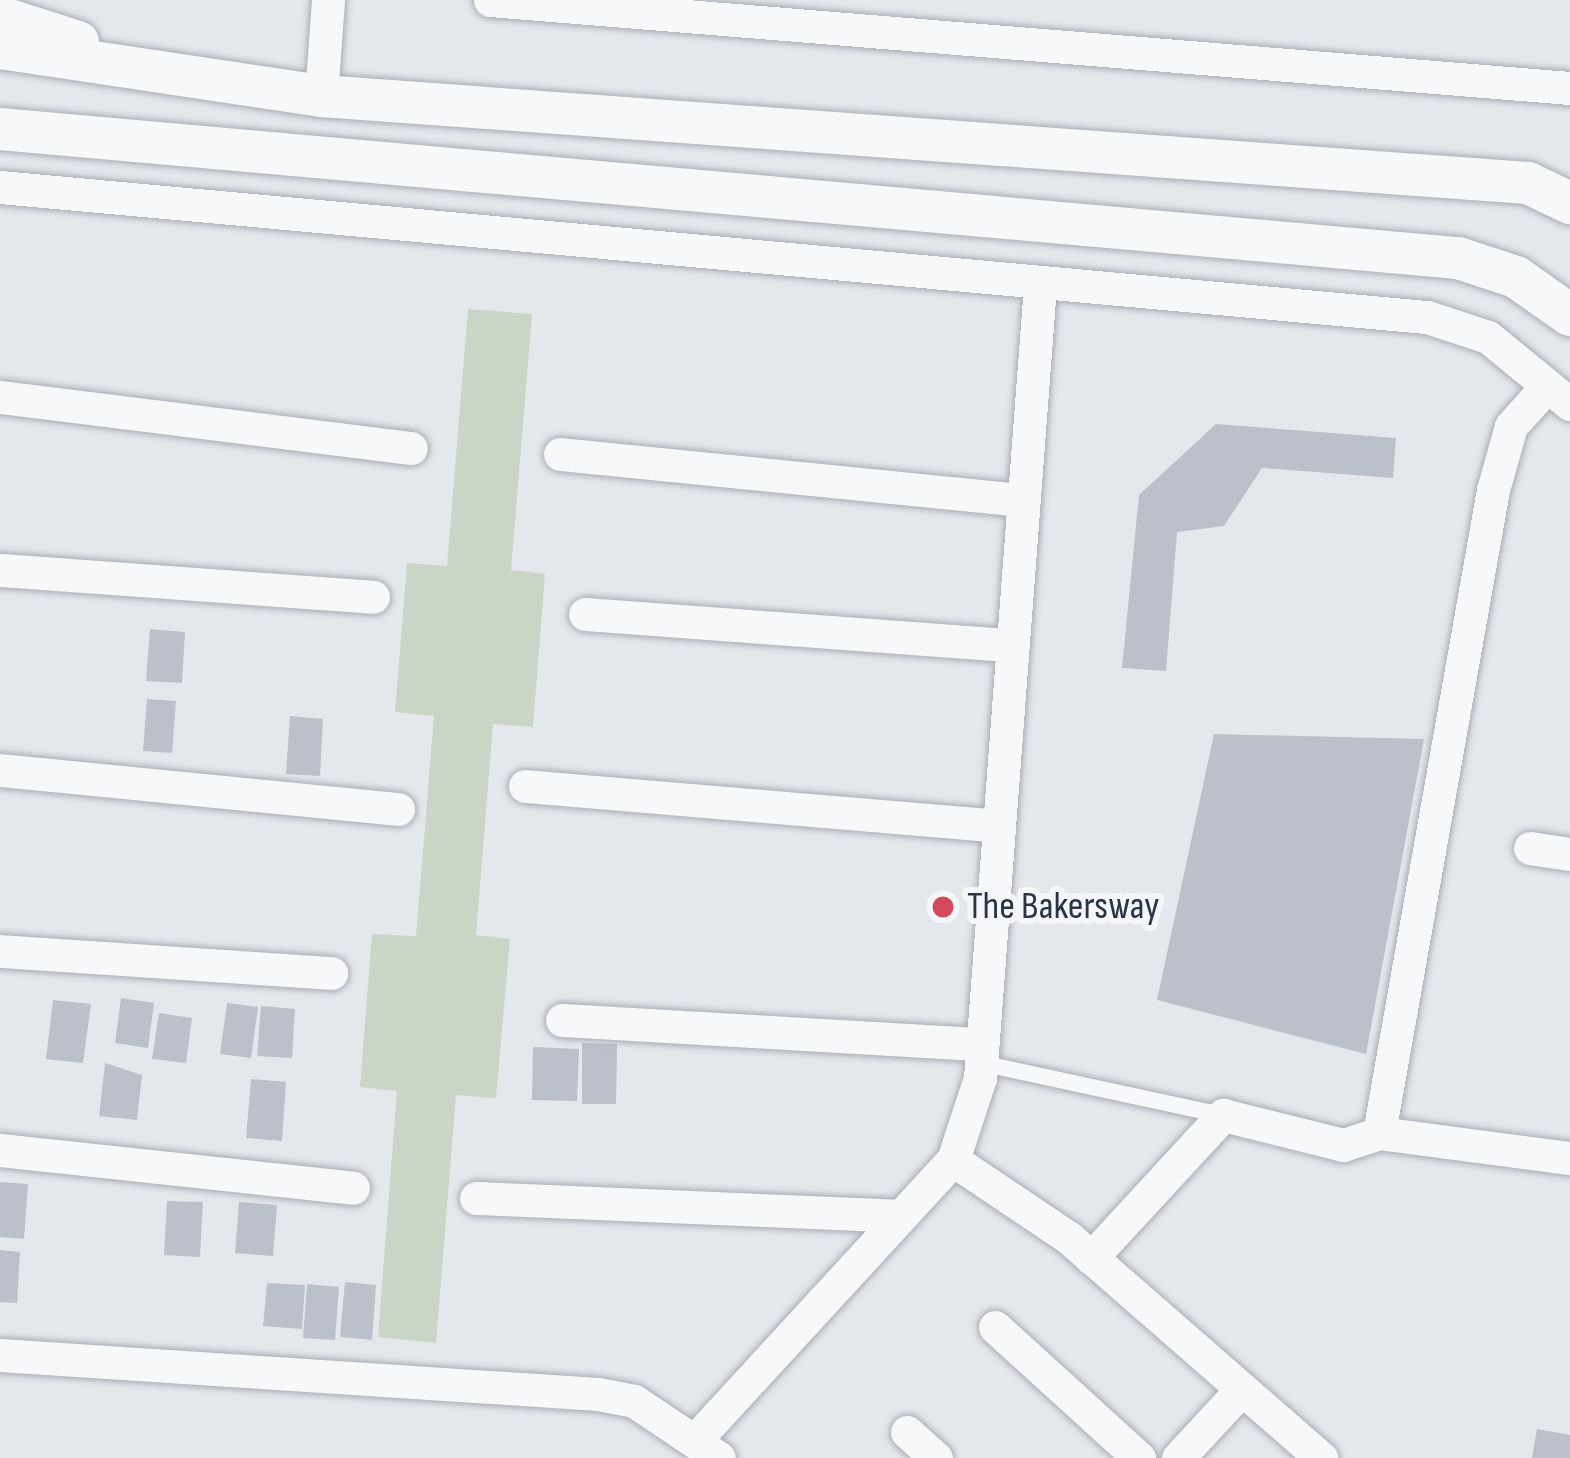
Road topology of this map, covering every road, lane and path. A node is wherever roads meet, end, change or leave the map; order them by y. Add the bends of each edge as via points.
1 (328, 0) edge
2 (490, 0) edge
3 (0, 17) edge
4 (0, 48) edge
5 (116, 57) junction
6 (1570, 88) edge
7 (321, 96) junction
8 (0, 129) edge
9 (121, 138) junction
10 (0, 156) edge
11 (0, 187) edge
12 (1570, 202) edge
13 (1040, 285) junction
14 (1570, 315) edge
15 (1558, 395) edge
16 (0, 397) edge
17 (411, 448) dead end
18 (560, 454) dead end
19 (1024, 500) junction
20 (0, 570) edge
21 (373, 597) dead end
22 (585, 614) dead end
23 (1011, 645) junction
24 (0, 770) edge
25 (525, 786) dead end
26 (398, 809) dead end
27 (998, 826) junction
28 (1530, 848) dead end
29 (1570, 854) edge
30 (0, 951) edge
31 (331, 973) dead end
32 (562, 1020) dead end
33 (982, 1054) junction
34 (1223, 1115) junction
35 (1379, 1133) junction
36 (0, 1150) edge
37 (1570, 1158) edge
38 (953, 1160) junction
39 (353, 1188) dead end
40 (476, 1198) dead end
41 (898, 1216) junction
42 (1091, 1258) junction
43 (994, 1327) dead end
44 (0, 1354) edge
45 (1242, 1389) junction
46 (907, 1432) dead end
47 (708, 1448) edge
48 (936, 1458) edge
49 (1139, 1458) edge
50 (1178, 1458) edge
51 (1321, 1458) edge

1 - 7 street
2 - 6 street
3 - 5 street
4 - 5 street
5 - 7 street
7 - 12 street via 1528,183
8 - 9 street
9 - 10 street
9 - 14 street via 1457,258 1516,277
11 - 13 street
13 - 15 street via 1427,317 1487,338
13 - 19 street
15 - 35 street via 1511,425 1493,490
16 - 17 street
18 - 19 street
19 - 23 street
20 - 21 street
22 - 23 street
23 - 27 street
24 - 26 street
25 - 27 street
27 - 33 street
28 - 29 street
30 - 31 street
32 - 33 street
33 - 34 lane
33 - 38 street
34 - 35 street via 1343,1145
34 - 42 street
35 - 37 street
36 - 39 street
38 - 41 street
38 - 42 street
40 - 41 street
41 - 47 street
42 - 45 street
43 - 49 street
44 - 47 street via 598,1394
45 - 50 street
45 - 51 street
46 - 48 street

